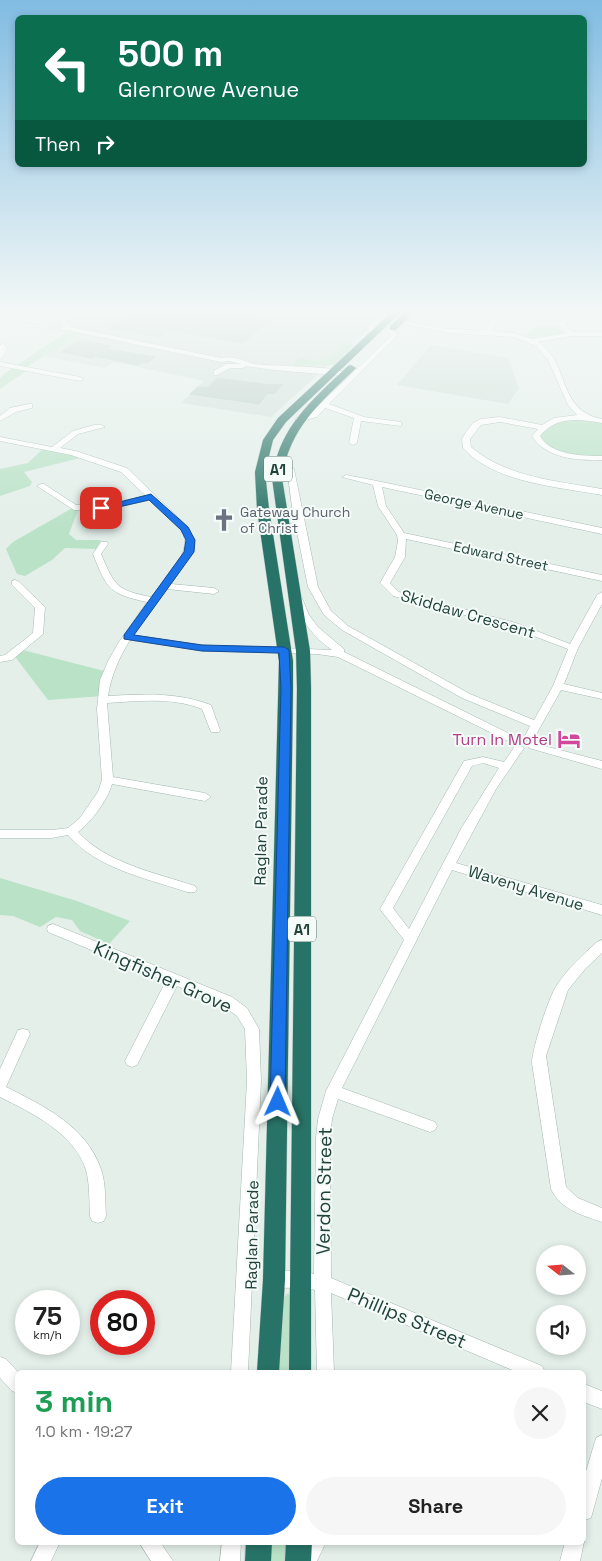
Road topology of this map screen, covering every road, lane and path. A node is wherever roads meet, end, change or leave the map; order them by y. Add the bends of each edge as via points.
1 (324, 384) edge
2 (328, 384) edge
3 (345, 384) edge
4 (561, 384) edge
5 (568, 399) junction
6 (324, 405) junction
7 (30, 406) dead end
8 (358, 417) junction
9 (585, 417) junction
10 (556, 418) junction
11 (0, 419) edge
12 (299, 420) junction
13 (602, 420) edge
14 (398, 424) dead end
15 (101, 426) dead end
16 (541, 428) junction
17 (0, 439) edge
18 (353, 443) dead end
19 (54, 449) junction
20 (600, 459) edge
21 (290, 469) dead end
22 (346, 477) dead end
23 (377, 483) junction
24 (41, 486) dead end
25 (602, 492) edge
26 (151, 497) junction
27 (296, 507) junction
28 (282, 508) junction
29 (263, 509) junction
30 (602, 531) edge
31 (401, 535) junction
32 (104, 544) dead end
33 (602, 578) edge
34 (15, 583) dead end
35 (294, 583) junction
36 (165, 586) junction
37 (214, 591) dead end
38 (602, 595) edge
39 (154, 601) junction
40 (128, 637) junction
41 (572, 648) junction
42 (284, 650) junction
43 (303, 651) junction
44 (350, 658) junction
45 (0, 659) edge
46 (558, 686) junction
47 (602, 696) edge
48 (102, 700) junction
49 (536, 725) junction
50 (215, 730) dead end
51 (524, 743) junction
52 (506, 766) junction
53 (602, 766) edge
54 (108, 780) junction
55 (205, 797) dead end
56 (71, 831) junction
57 (0, 834) edge
58 (450, 865) junction
59 (191, 889) dead end
60 (602, 910) edge
61 (53, 929) dead end
62 (410, 939) junction
63 (602, 945) edge
64 (174, 979) junction
65 (23, 1034) dead end
66 (132, 1061) dead end
67 (0, 1085) edge
68 (0, 1090) edge
69 (333, 1091) junction
70 (430, 1126) dead end
71 (602, 1215) edge
72 (98, 1216) dead end
73 (301, 1279) junction
74 (274, 1280) junction
75 (323, 1284) junction
76 (0, 1364) edge
77 (240, 1370) edge
78 (268, 1370) edge
79 (300, 1370) edge
80 (325, 1370) edge
81 (531, 1370) edge
82 (15, 1382) edge
83 (586, 1393) edge
84 (602, 1400) edge
85 (602, 1444) edge
86 (586, 1504) edge
87 (49, 1545) edge
88 (150, 1545) edge
89 (232, 1545) edge
90 (260, 1545) edge
91 (298, 1545) edge
92 (315, 1545) edge
93 (574, 1545) edge
94 (41, 1561) edge
95 (163, 1561) edge
96 (230, 1561) edge
97 (258, 1561) edge
98 (298, 1561) edge
99 (307, 1561) edge
100 (570, 1561) edge

1 - 29 highway, Raglan Parade / A1 via 282,420 268,440 260,472
2 - 12 highway, Raglan Parade / A1
3 - 6 street, Raglan Parade
4 - 5 street
5 - 9 street
5 - 10 street via 567,412
6 - 8 street
6 - 12 street, Raglan Parade via 311,417
7 - 11 street via 13,410
8 - 14 street
8 - 18 street
9 - 10 street
9 - 13 street
10 - 16 street
12 - 28 highway, Raglan Parade / A1 via 284,443 279,460 277,478
15 - 19 street via 91,426 69,435
16 - 20 street via 536,436 540,444 565,454
16 - 25 street via 489,420 475,426 466,438 467,448 502,472
17 - 19 street
19 - 26 street via 124,470
21 - 27 street
22 - 23 street, George Avenue
23 - 30 street, George Avenue
23 - 31 street via 382,506
24 - 26 street via 74,507 101,508
26 - 36 street via 185,529 190,540 189,552
27 - 28 street
27 - 49 street via 313,587 327,614 345,628 466,696
28 - 29 highway
28 - 35 highway, Raglan Parade / A1
29 - 42 highway, Raglan Parade / A1
31 - 33 street, Edward Street
31 - 41 street, Skiddaw Crescent via 400,557 385,582 396,594 513,625
32 - 39 street via 97,554 110,585 122,594
34 - 45 street via 40,607 38,634 8,658
35 - 43 highway, Raglan Parade / A1
35 - 44 street via 301,607 317,633
36 - 37 street
36 - 39 street
38 - 41 street, Verdon Street
39 - 40 street
40 - 42 street via 202,648
40 - 48 street via 108,672
41 - 46 street, Verdon Street
42 - 43 street
42 - 74 highway, Raglan Parade / A1 via 286,698
43 - 44 street via 329,651
43 - 73 highway, Raglan Parade / A1
44 - 51 street
46 - 47 street
46 - 49 street, Verdon Street
48 - 50 street via 191,699 207,707
48 - 54 street
49 - 51 street, Verdon Street
51 - 52 street, Verdon Street
51 - 53 street
52 - 58 street, Verdon Street via 468,827
52 - 62 street via 483,760 468,763 386,910
54 - 55 street
54 - 56 street via 104,792 83,822
56 - 57 street
56 - 59 street via 84,846 120,865
58 - 60 street, Waveny Avenue
58 - 62 street, Verdon Street
61 - 64 street, Kingfisher Grove
62 - 69 street, Verdon Street
63 - 71 street via 562,988 539,1063 559,1189 573,1204
64 - 66 street
64 - 77 street, Kingfisher Grove via 227,1001 242,1012 252,1030 254,1081
65 - 67 street
68 - 72 street via 55,1121 77,1140 93,1171
69 - 70 street
69 - 75 street, Verdon Street via 323,1138
73 - 74 street, Phillips Street
73 - 75 street, Phillips Street
73 - 79 highway, Raglan Parade / A1
74 - 78 highway, Raglan Parade / A1
75 - 80 street, Verdon Street
75 - 81 street, Phillips Street
76 - 82 street
83 - 84 street
85 - 86 street
87 - 94 street
88 - 95 street
89 - 96 street
90 - 97 highway
91 - 98 highway
92 - 99 street
93 - 100 street

